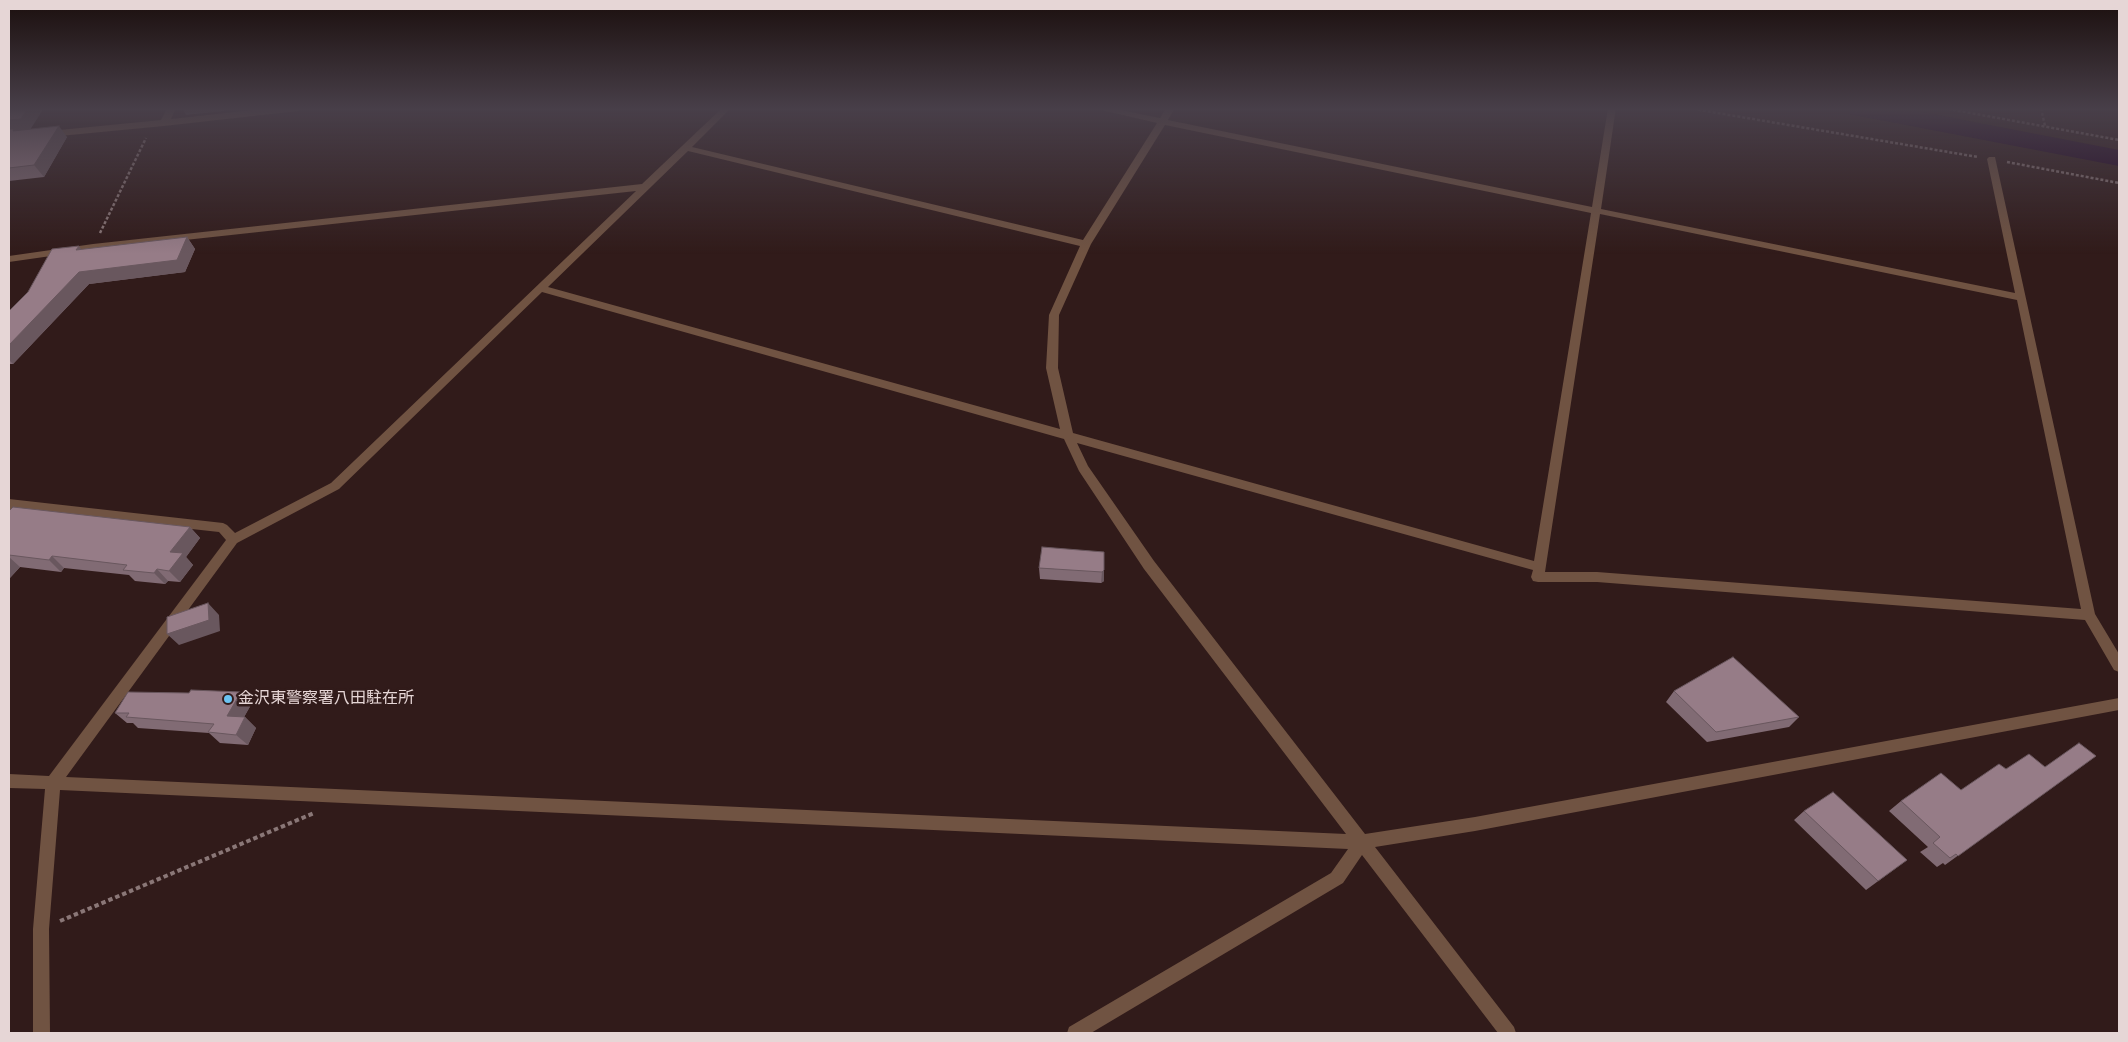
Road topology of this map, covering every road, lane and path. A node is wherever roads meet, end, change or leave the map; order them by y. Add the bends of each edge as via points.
1 (136, 157) edge
2 (677, 157) edge
3 (722, 157) edge
4 (1141, 157) edge
5 (1327, 157) edge
6 (1604, 157) edge
7 (1978, 157) edge
8 (1992, 159) junction
9 (2119, 183) edge
10 (644, 187) junction
11 (1595, 211) junction
12 (1086, 244) junction
13 (93, 247) junction
14 (9, 259) edge
15 (539, 288) junction
16 (2022, 298) junction
17 (1068, 434) junction
18 (9, 504) edge
19 (232, 540) junction
20 (1539, 567) junction
21 (2088, 615) junction
22 (2119, 666) edge
23 (2119, 704) edge
24 (9, 781) edge
25 (53, 783) junction
26 (317, 812) dead end
27 (1362, 842) junction
28 (41, 929) junction
29 (41, 1033) edge
30 (1075, 1033) edge
31 (1508, 1033) edge

1 - 13 path
2 - 10 street
3 - 12 street
4 - 12 street
5 - 11 street
6 - 11 street
7 - 8 path
8 - 9 path
8 - 16 street
10 - 13 street
10 - 15 street
11 - 16 street
11 - 20 street
12 - 17 street via 1054,315 1052,368
13 - 14 street
15 - 17 street
15 - 19 street via 334,486
16 - 21 street
17 - 20 street
17 - 27 street via 1083,468 1149,565
18 - 19 street via 223,528
19 - 25 street
20 - 21 street via 1538,577 1597,577
21 - 22 street
23 - 27 street via 1475,824
24 - 25 street
25 - 27 street
25 - 28 street
26 - 28 path
27 - 30 street via 1337,878
27 - 31 street
28 - 29 street

